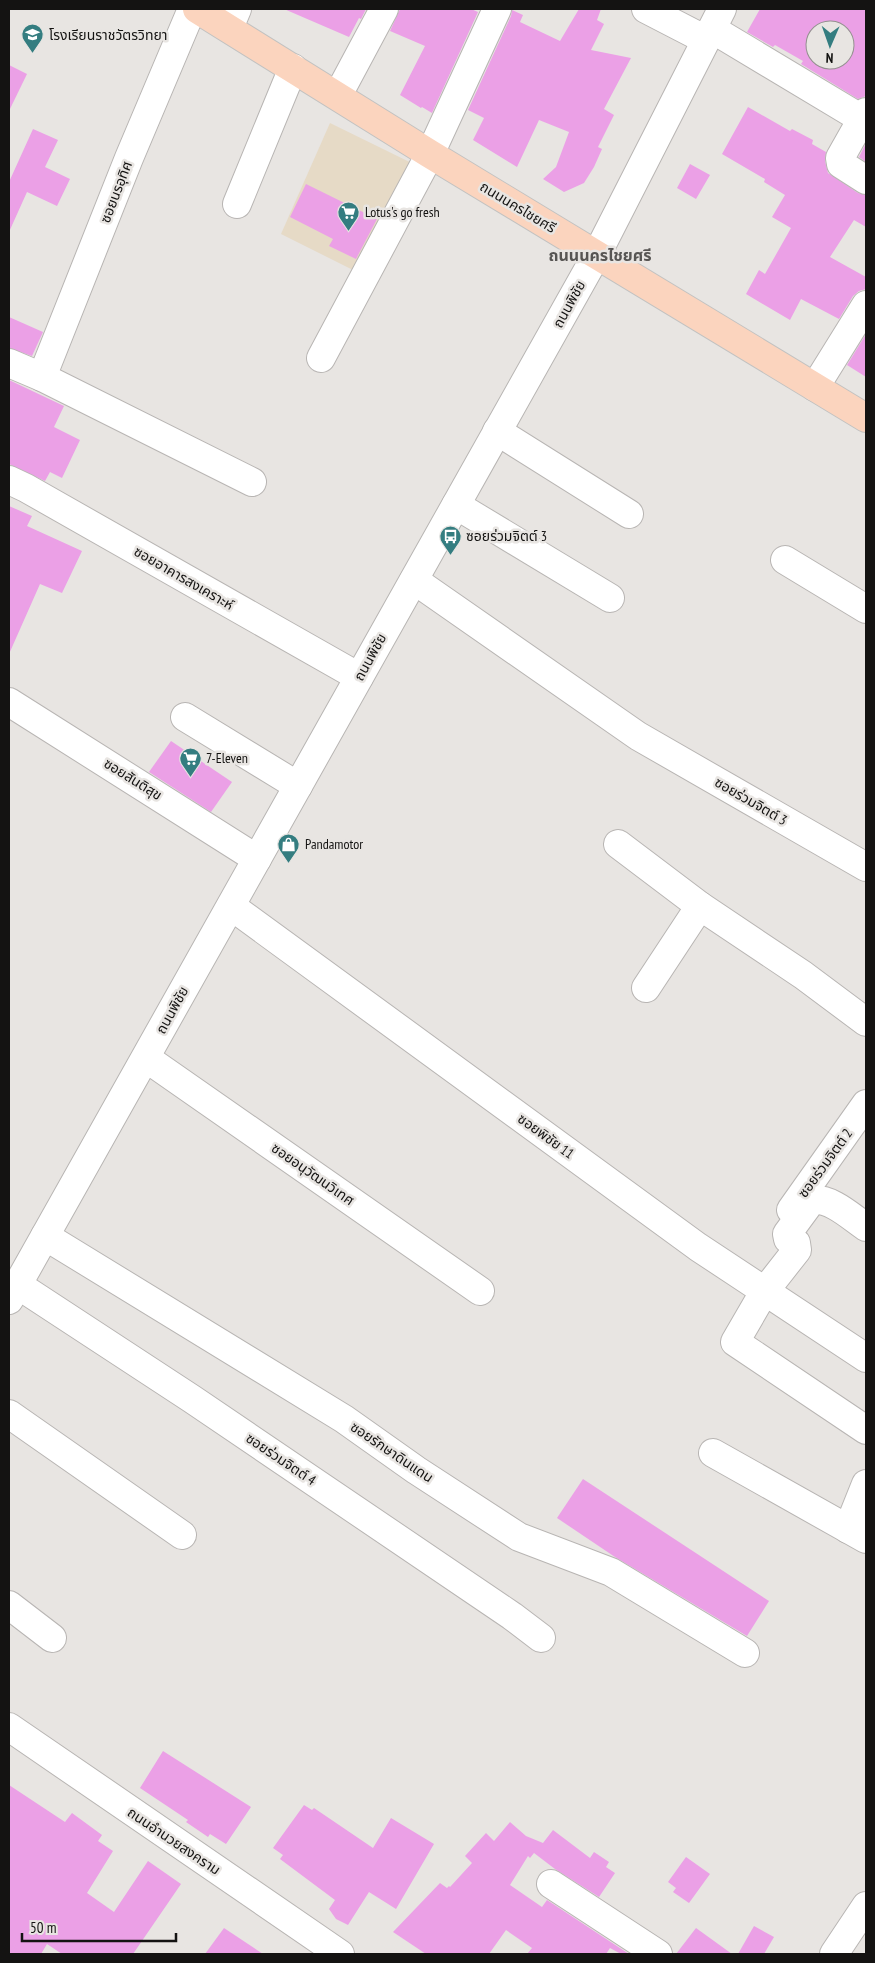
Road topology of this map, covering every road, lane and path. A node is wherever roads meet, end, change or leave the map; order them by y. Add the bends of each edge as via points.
1 (192, 9) edge
2 (197, 9) edge
3 (384, 9) edge
4 (497, 9) edge
5 (646, 9) edge
6 (233, 19) edge
7 (713, 26) edge
8 (293, 68) junction
9 (338, 95) junction
10 (864, 115) edge
11 (430, 154) junction
12 (866, 180) edge
13 (237, 204) dead end
14 (597, 254) junction
15 (866, 305) edge
16 (320, 358) dead end
17 (9, 362) edge
18 (42, 377) junction
19 (815, 387) junction
20 (866, 418) edge
21 (497, 432) junction
22 (9, 480) edge
23 (252, 482) dead end
24 (456, 505) junction
25 (629, 514) dead end
26 (785, 560) dead end
27 (414, 580) junction
28 (610, 598) dead end
29 (866, 609) edge
30 (359, 677) junction
31 (9, 702) edge
32 (185, 717) dead end
33 (298, 786) junction
34 (618, 844) dead end
35 (257, 859) junction
36 (866, 867) edge
37 (230, 906) junction
38 (700, 906) junction
39 (646, 988) dead end
40 (866, 1022) edge
41 (146, 1058) junction
42 (866, 1104) edge
43 (793, 1224) junction
44 (866, 1227) edge
45 (45, 1236) junction
46 (480, 1291) dead end
47 (764, 1292) junction
48 (13, 1293) edge
49 (866, 1358) edge
50 (9, 1414) edge
51 (866, 1430) edge
52 (713, 1453) dead end
53 (866, 1484) edge
54 (857, 1534) edge
55 (182, 1535) dead end
56 (9, 1605) edge
57 (52, 1638) dead end
58 (542, 1638) dead end
59 (745, 1653) dead end
60 (9, 1727) edge
61 (550, 1884) dead end
62 (866, 1906) edge
63 (340, 1954) edge
64 (658, 1954) edge
65 (834, 1954) edge

1 - 18 street, ซอยนรอุทิศ
2 - 6 main road, ถนนนครไชยศรี
3 - 9 street
4 - 11 street
5 - 7 street
6 - 8 main road, ถนนนครไชยศรี
7 - 10 street
7 - 14 street, ถนนพิชัย
8 - 9 main road, ถนนนครไชยศรี
8 - 13 street
9 - 11 main road, ถนนนครไชยศรี
10 - 12 street via 840,162
11 - 14 main road, ถนนนครไชยศรี
11 - 16 street
14 - 19 main road, ถนนนครไชยศรี
14 - 21 street, ถนนพิชัย
15 - 19 street
17 - 18 street
18 - 23 street
19 - 20 main road, ถนนนครไชยศรี
21 - 24 street, ถนนพิชัย
21 - 25 street
22 - 30 street, ซอยอาคารสงเคราะห์
24 - 27 street, ถนนพิชัย
24 - 28 street
26 - 29 street
27 - 30 street, ถนนพิชัย
27 - 36 street, ซอยร่วมจิตต์ 3 via 638,736
30 - 33 street, ถนนพิชัย
31 - 35 street, ซอยสันติสุข
32 - 33 street
33 - 35 street, ถนนพิชัย
34 - 38 street
35 - 37 street, ถนนพิชัย
37 - 41 street, ถนนพิชัย
37 - 47 street, ซอยพิชัย 11
38 - 39 street
38 - 40 street
41 - 45 street, ถนนพิชัย
41 - 46 street, ซอยอนุวัฒนวิเทศ
42 - 43 street, ซอยร่วมจิตต์ 2 via 792,1209
43 - 44 street via 812,1200 821,1199
43 - 47 street, ซอยร่วมจิตต์ 2 via 787,1236 796,1244 797,1250
45 - 48 street, ถนนพิชัย
45 - 59 street, ซอยรักษาดินแดน via 344,1419 519,1536 611,1572
47 - 49 street, ซอยพิชัย 11
47 - 51 street via 735,1342
48 - 58 street, ซอยร่วมจิตต์ 4 via 192,1399
50 - 55 street
52 - 54 street
53 - 54 street
56 - 57 street
60 - 63 street, ถนนอำนวยสงคราม
61 - 64 street
62 - 65 street

